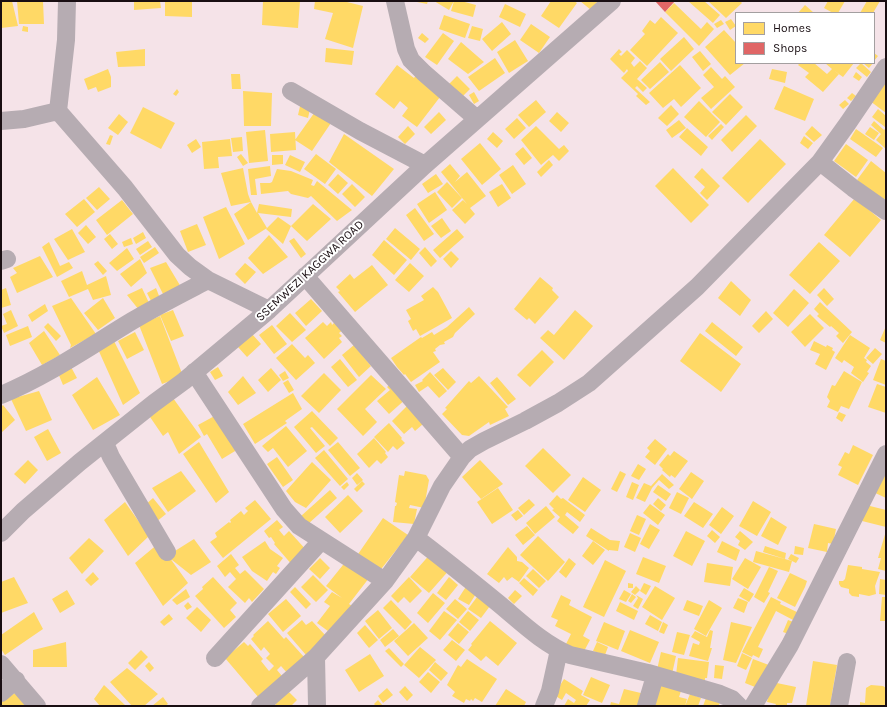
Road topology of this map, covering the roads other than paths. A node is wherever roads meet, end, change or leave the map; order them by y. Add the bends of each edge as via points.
1 (67, 1) edge
2 (395, 1) edge
3 (612, 1) edge
4 (886, 67) edge
5 (291, 91) dead end
6 (58, 111) junction
7 (477, 119) junction
8 (1, 121) edge
9 (820, 162) junction
10 (425, 165) junction
11 (886, 211) edge
12 (305, 276) junction
13 (208, 280) junction
14 (269, 310) junction
15 (194, 372) junction
16 (1, 395) edge
17 (105, 443) junction
18 (886, 454) edge
19 (462, 458) junction
20 (1, 533) edge
21 (416, 538) junction
22 (321, 541) junction
23 (167, 552) dead end
24 (385, 580) junction
25 (559, 650) junction
26 (316, 656) junction
27 (215, 658) dead end
28 (847, 662) dead end
29 (1, 664) edge
30 (655, 676) junction
31 (16, 680) junction
32 (1, 693) edge
33 (37, 706) edge
34 (260, 706) edge
35 (317, 706) edge
36 (544, 706) edge
37 (646, 706) edge
38 (739, 706) edge
39 (753, 706) edge
40 (839, 706) edge

1 - 6 street via 66,40
2 - 7 street via 406,49 412,60
3 - 7 street, SSEMWEZI KAGGWA ROAD
4 - 9 street
5 - 10 street
6 - 8 street via 24,119
6 - 13 street via 125,188 177,255
7 - 10 street, SSEMWEZI KAGGWA ROAD
9 - 11 street
9 - 19 street via 697,287 589,383 525,422 484,440
10 - 12 street, SSEMWEZI KAGGWA ROAD
12 - 14 street, SSEMWEZI KAGGWA ROAD
12 - 19 street
13 - 14 street
13 - 16 street via 134,320 62,364
14 - 15 street, SSEMWEZI KAGGWA ROAD
15 - 17 street, SSEMWEZI KAGGWA ROAD
15 - 22 street via 284,509 298,526
17 - 20 street, SSEMWEZI KAGGWA ROAD via 23,511
17 - 23 street
18 - 39 street via 790,645
19 - 21 street via 442,486
21 - 24 street
21 - 25 street via 535,634
22 - 24 street
22 - 27 street
24 - 26 street
25 - 30 street
25 - 36 street
26 - 34 street
26 - 35 street
28 - 40 street
29 - 31 street
30 - 37 street
30 - 38 street via 728,696
31 - 32 street
31 - 33 street

